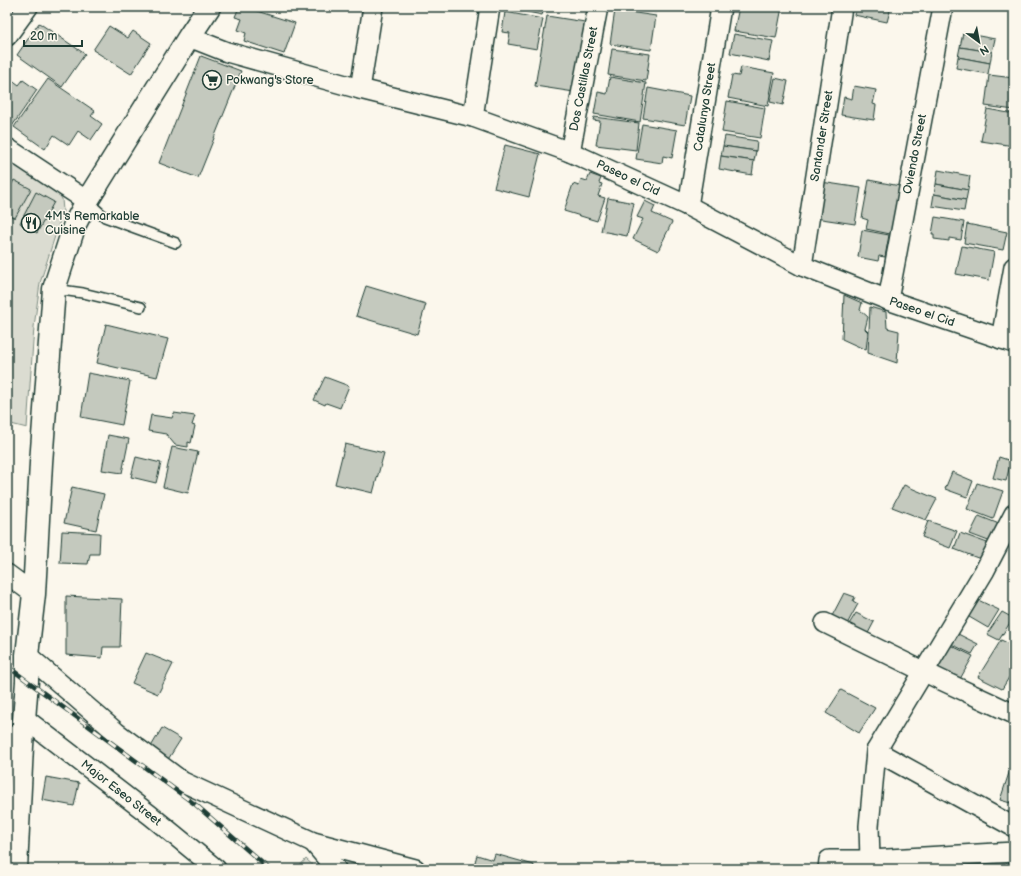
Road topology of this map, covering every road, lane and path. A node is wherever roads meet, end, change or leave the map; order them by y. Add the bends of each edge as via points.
1 (28, 7) edge
2 (209, 7) edge
3 (373, 7) edge
4 (490, 7) edge
5 (598, 7) edge
6 (721, 7) edge
7 (842, 7) edge
8 (943, 7) edge
9 (7, 36) edge
10 (189, 36) junction
11 (360, 89) junction
12 (473, 117) junction
13 (7, 148) edge
14 (570, 152) junction
15 (86, 201) junction
16 (688, 206) junction
17 (176, 243) dead end
18 (802, 266) junction
19 (1014, 267) edge
20 (54, 289) junction
21 (888, 300) junction
22 (141, 307) dead end
23 (1008, 341) edge
24 (1014, 514) edge
25 (7, 574) edge
26 (34, 594) junction
27 (825, 623) dead end
28 (27, 655) junction
29 (924, 671) junction
30 (1014, 714) edge
31 (24, 718) junction
32 (14, 740) edge
33 (876, 751) junction
34 (1014, 827) edge
35 (313, 842) junction
36 (1014, 852) edge
37 (870, 864) edge
38 (16, 869) edge
39 (216, 869) edge
40 (336, 869) edge
41 (414, 869) edge
42 (828, 869) edge

1 - 9 street
2 - 10 street
3 - 11 street
4 - 12 street
5 - 14 street, Dos Castillas Street
6 - 16 street, Catalunya Street
7 - 18 street, Santander Street
8 - 21 street, Oviendo Street
10 - 11 street, Paseo el Cid via 227,52
10 - 15 street
11 - 12 street, Paseo el Cid
12 - 14 street, Paseo el Cid
13 - 15 street
14 - 16 street, Paseo el Cid
15 - 17 lane via 105,217
15 - 20 street via 75,224
16 - 18 street, Paseo el Cid
18 - 21 street, Paseo el Cid
19 - 23 street
20 - 22 lane
20 - 26 street
21 - 23 street, Paseo el Cid
24 - 29 street via 985,570
25 - 26 street
26 - 28 street
27 - 29 street
28 - 31 street
28 - 35 street via 116,732 183,782
29 - 30 street
29 - 33 street
31 - 32 street
31 - 39 street, Major Eseo Street
32 - 38 street
33 - 34 street
33 - 37 street via 869,826
35 - 40 street
35 - 41 street
36 - 37 street
37 - 42 street via 829,860

